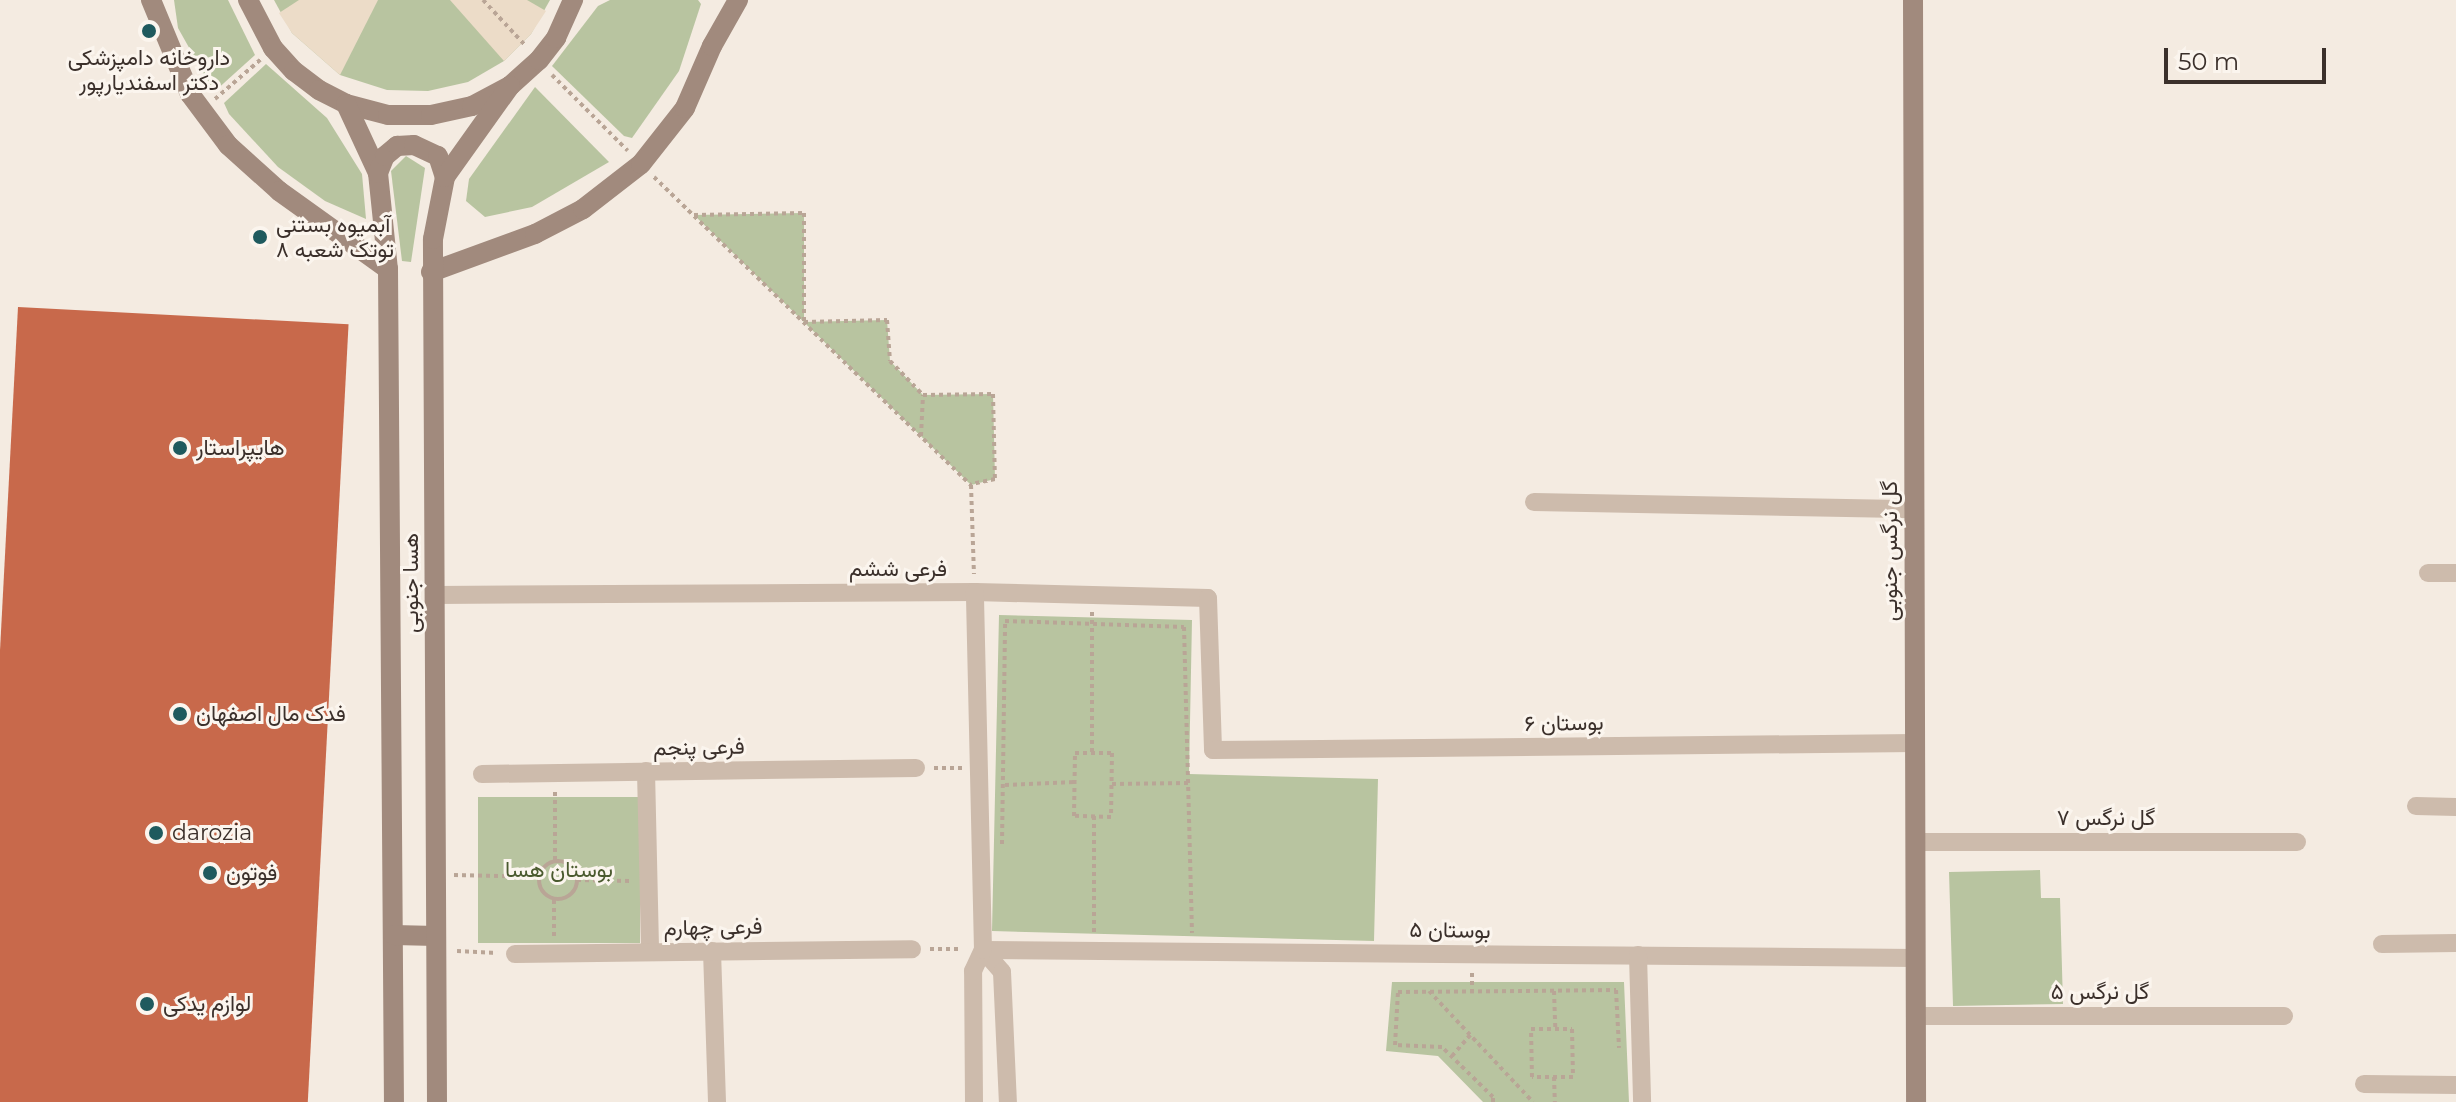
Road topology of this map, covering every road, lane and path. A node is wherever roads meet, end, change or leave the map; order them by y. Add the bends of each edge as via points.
1 (151, 0) edge
2 (248, 0) edge
3 (483, 0) edge
4 (592, 0) edge
5 (738, 0) edge
6 (1913, 0) edge
7 (571, 7) edge
8 (273, 48) junction
9 (539, 60) junction
10 (510, 86) junction
11 (346, 104) junction
12 (201, 111) junction
13 (641, 164) junction
14 (378, 173) junction
15 (445, 177) junction
16 (694, 215) junction
17 (388, 269) junction
18 (431, 272) junction
19 (804, 322) junction
20 (923, 395) junction
21 (921, 436) junction
22 (971, 485) junction
23 (1534, 502) dead end
24 (1914, 509) junction
25 (2428, 573) dead end
26 (2456, 573) edge
27 (975, 592) junction
28 (435, 595) junction
29 (1092, 618) dead end
30 (1092, 625) junction
31 (1915, 743) junction
32 (1213, 750) joint
33 (1092, 753) junction
34 (916, 768) joint
35 (979, 768) junction
36 (646, 771) junction
37 (482, 774) dead end
38 (1075, 782) junction
39 (1188, 783) junction
40 (1112, 784) junction
41 (1004, 785) junction
42 (979, 789) junction
43 (555, 797) dead end
44 (2416, 806) dead end
45 (2456, 807) edge
46 (1094, 816) junction
47 (1915, 842) junction
48 (2297, 842) dead end
49 (1002, 858) dead end
50 (555, 861) junction
51 (478, 876) dead end
52 (539, 877) junction
53 (577, 880) junction
54 (640, 881) dead end
55 (554, 899) junction
56 (1094, 934) dead end
57 (394, 935) junction
58 (1193, 936) dead end
59 (436, 943) junction
60 (554, 943) dead end
61 (2456, 943) edge
62 (2382, 944) dead end
63 (912, 949) joint
64 (983, 950) junction
65 (712, 951) junction
66 (650, 952) junction
67 (515, 954) joint
68 (1638, 955) junction
69 (1916, 958) junction
70 (1554, 990) junction
71 (1616, 990) dead end
72 (1429, 991) junction
73 (1916, 1016) junction
74 (2284, 1016) dead end
75 (1555, 1029) junction
76 (1470, 1035) junction
77 (1452, 1056) junction
78 (1554, 1077) junction
79 (2364, 1084) dead end
80 (2456, 1085) edge
81 (394, 1102) edge
82 (437, 1102) edge
83 (717, 1102) edge
84 (974, 1102) edge
85 (1008, 1102) edge
86 (1493, 1102) edge
87 (1533, 1102) edge
88 (1555, 1102) edge
89 (1642, 1102) edge
90 (1916, 1102) edge

1 - 12 main road
2 - 8 main road
3 - 9 path
4 - 7 main road
5 - 13 main road via 685,108
6 - 24 main road, گل نرگس جنوبی
7 - 9 main road
8 - 11 main road via 294,71
8 - 12 path
9 - 10 main road
9 - 13 path
10 - 11 main road via 472,106 431,115 388,115
10 - 15 main road, هسا جنوبی
11 - 14 main road, هسا جنوبی
12 - 17 main road via 228,145 279,191
13 - 16 path
13 - 18 main road via 583,209 535,234
14 - 15 main road via 385,156 397,146 414,145 438,156
14 - 17 main road, هسا جنوبی
15 - 18 main road, هسا جنوبی
16 - 19 path
16 - 19 path via 804,213
17 - 57 main road, هسا جنوبی
18 - 28 main road, هسا جنوبی
19 - 20 path via 887,320 890,361
19 - 21 path
20 - 21 path
20 - 22 path via 993,394 995,479
21 - 22 path
22 - 27 path
23 - 24 street
24 - 31 main road, گل نرگس جنوبی
25 - 26 street
27 - 28 street, فرعی ششم
27 - 32 street, فرعی ششم via 1208,598
27 - 35 street
28 - 59 main road, هسا جنوبی
29 - 30 path
30 - 33 path
30 - 39 path via 1184,627
30 - 41 path via 1005,621
31 - 32 street, بوستان ۶
31 - 47 main road, گل نرگس جنوبی
33 - 38 path via 1075,753
33 - 40 path via 1112,753
34 - 35 path
34 - 36 street, فرعی پنجم
35 - 42 street
36 - 37 street, فرعی پنجم
36 - 66 street
38 - 41 path
38 - 46 path via 1074,816
39 - 40 path
39 - 58 path
40 - 46 path via 1111,817
41 - 42 path
41 - 49 path
42 - 64 street
43 - 50 path
44 - 45 street
46 - 56 path
47 - 48 street, گل نرگس ۷
47 - 69 main road, گل نرگس جنوبی
50 - 52 path
50 - 53 path via 567,864
51 - 52 path
52 - 55 path via 544,893
53 - 54 path
53 - 55 path via 572,892
55 - 60 path
57 - 59 main road
57 - 81 main road, هسا جنوبی
59 - 67 path
59 - 82 main road, هسا جنوبی
61 - 62 street
63 - 64 path
63 - 65 street, فرعی چهارم
64 - 68 street, بوستان ۵
64 - 84 street via 973,971
64 - 85 street via 1002,972
65 - 66 street, فرعی چهارم
65 - 83 street
66 - 67 street, فرعی چهارم
68 - 69 street, بوستان ۵
68 - 89 street
69 - 73 main road, گل نرگس جنوبی
70 - 71 path
70 - 72 path
70 - 75 path
72 - 76 path
72 - 77 path via 1398,992 1395,1045 1442,1047
73 - 74 street, گل نرگس ۵
73 - 90 main road, گل نرگس جنوبی
75 - 78 path via 1572,1029 1573,1077
75 - 78 path via 1531,1029 1532,1077
76 - 77 path
76 - 87 path
77 - 86 path
78 - 88 path
79 - 80 street

